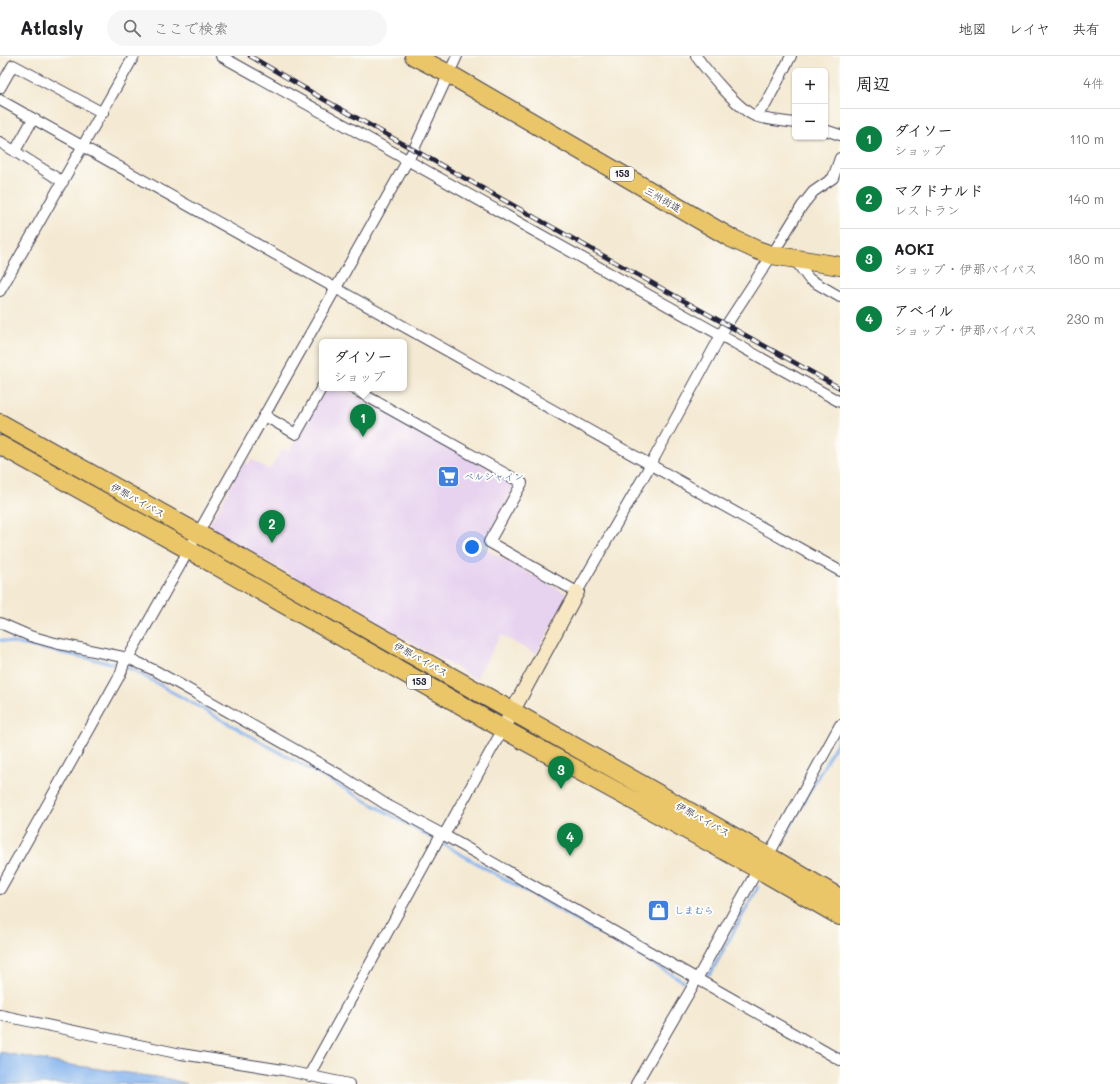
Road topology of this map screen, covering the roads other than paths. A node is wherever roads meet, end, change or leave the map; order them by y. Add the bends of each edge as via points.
1 (134, 56) edge
2 (221, 56) edge
3 (414, 56) edge
4 (456, 56) edge
5 (696, 56) edge
6 (790, 56) edge
7 (449, 74) junction
8 (0, 88) edge
9 (0, 100) edge
10 (102, 112) junction
11 (755, 116) junction
12 (33, 119) junction
13 (792, 122) edge
14 (828, 131) edge
15 (840, 135) edge
16 (0, 142) edge
17 (83, 146) junction
18 (15, 151) junction
19 (840, 158) edge
20 (408, 160) junction
21 (63, 182) junction
22 (772, 255) junction
23 (795, 260) junction
24 (840, 266) edge
25 (336, 288) junction
26 (0, 291) edge
27 (840, 297) edge
28 (721, 335) junction
29 (320, 391) edge
30 (357, 391) edge
31 (840, 402) edge
32 (265, 416) junction
33 (0, 423) edge
34 (0, 445) edge
35 (651, 464) junction
36 (199, 534) junction
37 (189, 550) junction
38 (840, 571) edge
39 (577, 592) junction
40 (0, 623) edge
41 (124, 665) junction
42 (512, 711) junction
43 (840, 725) edge
44 (503, 729) junction
45 (837, 736) edge
46 (444, 835) junction
47 (763, 862) junction
48 (0, 889) edge
49 (840, 898) edge
50 (840, 916) edge
51 (697, 979) junction
52 (0, 1015) edge
53 (840, 1060) edge
54 (310, 1077) junction
55 (349, 1084) edge
56 (636, 1084) edge

1 - 10 street
2 - 20 street
3 - 7 highway, 三州街道 / 153
4 - 7 street
5 - 11 street via 741,107
6 - 11 street via 766,104
7 - 20 street
7 - 22 highway, 三州街道 / 153 via 731,238
8 - 10 street via 13,65
9 - 12 street
10 - 17 street
11 - 13 street
12 - 17 street
12 - 18 street
14 - 15 street
16 - 18 street
17 - 21 street
17 - 25 street
18 - 21 street
19 - 22 street via 833,178 813,192
20 - 25 street
20 - 28 street
21 - 26 street
22 - 23 highway, 三州街道 / 153
22 - 28 street
23 - 24 highway, 三州街道 / 153
23 - 27 street via 809,279
25 - 32 street
25 - 35 street
28 - 31 street
28 - 35 street
29 - 32 street via 296,434
30 - 39 street via 522,483 489,542
32 - 36 street
33 - 36 highway, 伊那バイパス / 153
34 - 37 highway, 伊那バイパス / 153
35 - 38 street
35 - 39 street
36 - 37 street
36 - 42 highway, 伊那バイパス / 153
37 - 41 street
37 - 44 highway, 伊那バイパス / 153
39 - 42 street
40 - 41 street via 36,638
41 - 46 street via 163,675 340,775 387,805
41 - 48 street
42 - 44 street
42 - 47 highway, 伊那バイパス / 153
43 - 45 street
44 - 46 street
44 - 47 highway, 伊那バイパス / 153
45 - 47 street
46 - 51 street
46 - 54 street via 439,838
47 - 49 highway, 伊那バイパス / 153
47 - 50 highway, 伊那バイパス / 153
47 - 51 street
51 - 53 street
51 - 56 street
52 - 54 street via 181,1054 283,1070
54 - 55 street

